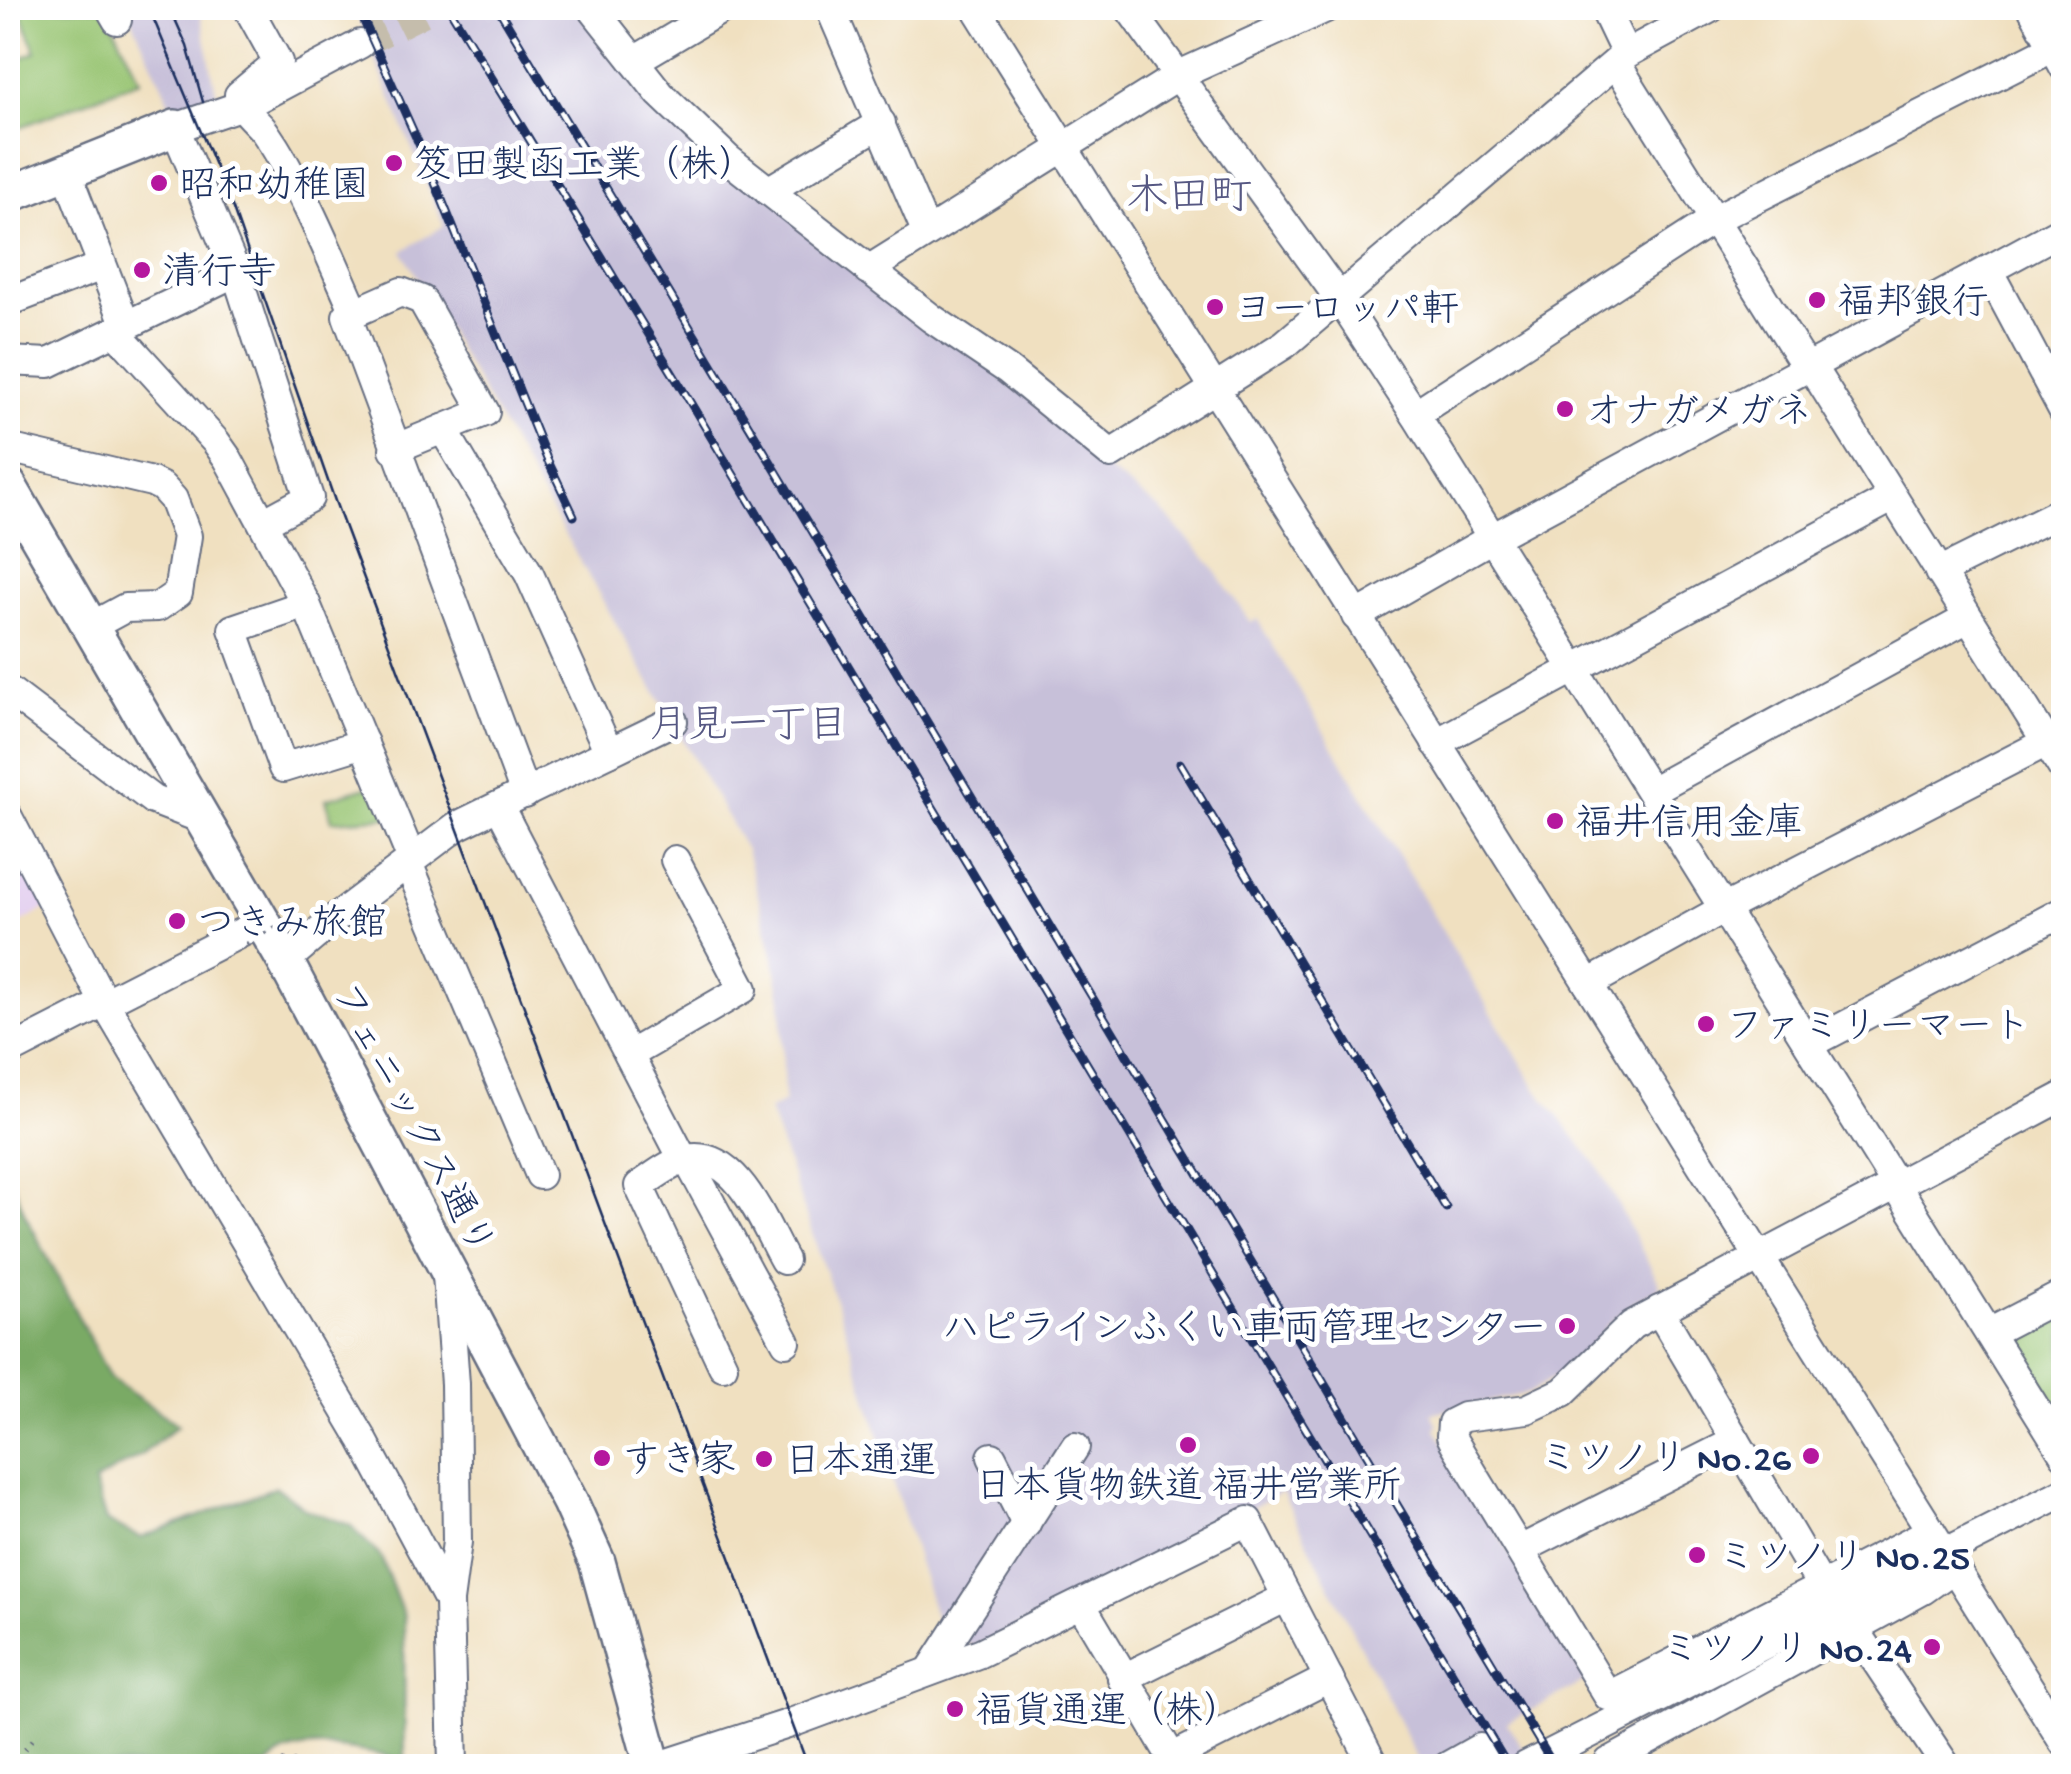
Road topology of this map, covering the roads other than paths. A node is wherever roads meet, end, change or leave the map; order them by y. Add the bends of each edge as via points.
1 (248, 8) edge
2 (592, 8) edge
3 (723, 8) edge
4 (830, 8) edge
5 (976, 8) edge
6 (1129, 8) edge
7 (1326, 8) edge
8 (1604, 8) edge
9 (1711, 8) edge
10 (2032, 8) edge
11 (360, 44) tunnel mouth
12 (2060, 52) edge
13 (1621, 58) junction
14 (634, 61) junction
15 (1179, 75) junction
16 (240, 105) junction
17 (881, 123) junction
18 (175, 128) junction
19 (1064, 149) junction
20 (66, 171) junction
21 (768, 190) junction
22 (8, 195) edge
23 (1713, 220) junction
24 (2064, 229) edge
25 (926, 231) junction
26 (102, 266) junction
27 (868, 270) junction
28 (1988, 270) junction
29 (236, 272) junction
30 (1340, 298) junction
31 (8, 302) edge
32 (355, 312) junction
33 (120, 328) junction
34 (8, 361) edge
35 (1809, 367) junction
36 (1214, 388) junction
37 (2064, 412) edge
38 (1416, 414) junction
39 (443, 429) junction
40 (8, 448) edge
41 (394, 449) junction
42 (8, 485) edge
43 (1892, 498) junction
44 (2064, 510) edge
45 (262, 523) junction
46 (1492, 538) junction
47 (1939, 572) junction
48 (306, 604) junction
49 (1356, 616) junction
50 (1968, 618) junction
51 (90, 628) junction
52 (1573, 667) junction
53 (8, 690) edge
54 (673, 721) dead end
55 (2055, 737) edge
56 (364, 743) junction
57 (1436, 743) junction
58 (609, 752) junction
59 (2064, 770) edge
60 (1651, 791) junction
61 (512, 800) junction
62 (8, 817) edge
63 (202, 819) junction
64 (675, 860) dead end
65 (410, 861) junction
66 (1724, 908) junction
67 (2064, 911) edge
68 (264, 929) junction
69 (285, 961) junction
70 (1588, 984) junction
71 (104, 1002) junction
72 (1810, 1044) junction
73 (8, 1052) edge
74 (629, 1055) junction
75 (2064, 1096) edge
76 (685, 1159) junction
77 (540, 1175) dead end
78 (1898, 1184) junction
79 (1758, 1258) junction
80 (784, 1260) dead end
81 (446, 1268) junction
82 (2064, 1294) edge
83 (1659, 1310) junction
84 (1990, 1333) junction
85 (786, 1342) dead end
86 (723, 1366) dead end
87 (1736, 1441) junction
88 (1075, 1447) dead end
89 (2064, 1454) edge
90 (992, 1456) dead end
91 (2064, 1492) edge
92 (1026, 1524) junction
93 (1520, 1550) junction
94 (1943, 1551) junction
95 (1822, 1587) junction
96 (1287, 1597) junction
97 (449, 1601) junction
98 (1082, 1606) junction
99 (1854, 1628) junction
100 (931, 1669) junction
101 (1328, 1678) junction
102 (1122, 1679) junction
103 (2064, 1743) edge
104 (1609, 1762) dead end
105 (1364, 1763) edge
106 (1174, 1764) edge
107 (453, 1766) edge
108 (656, 1766) edge
109 (1448, 1766) edge
110 (1490, 1766) edge
111 (1526, 1766) edge
112 (1946, 1766) edge

1 - 16 street via 278,62 239,95
2 - 14 street
3 - 14 street
4 - 17 street
5 - 19 street
6 - 15 street
7 - 15 street
8 - 13 street
9 - 13 street
10 - 12 street
11 - 16 street
12 - 23 street
13 - 23 street
13 - 30 street
14 - 21 street via 660,94
15 - 19 street
15 - 30 street
16 - 18 street
16 - 32 street via 264,131
17 - 21 street
17 - 25 street
18 - 20 main road
18 - 29 street
19 - 25 street
19 - 36 street
20 - 22 main road
20 - 26 street
21 - 27 street
23 - 35 street
23 - 38 street
24 - 28 street
25 - 27 street
26 - 31 street
26 - 33 street
27 - 36 street via 1111,454
28 - 35 street
28 - 37 street
29 - 33 street
29 - 45 street via 309,498
30 - 36 street via 1285,344
30 - 38 street
32 - 39 street via 401,292 422,300 485,412
32 - 41 street via 346,316
33 - 34 street via 49,363
33 - 45 street via 216,442
35 - 43 street
35 - 46 street
36 - 49 street
38 - 46 street
39 - 41 street
39 - 58 street via 528,574
40 - 51 street via 152,482 173,498 183,518 187,536 178,593 158,607 125,608
41 - 61 street
42 - 51 main road, フェニックス通り
43 - 47 street
43 - 52 street
44 - 47 street
45 - 48 street
46 - 49 street
46 - 52 street
47 - 50 street
48 - 56 street
48 - 56 street via 234,630 283,768
49 - 57 street
50 - 55 street
50 - 60 street
51 - 63 main road, フェニックス通り
52 - 57 street
52 - 60 street
53 - 63 street via 153,800
54 - 58 street
55 - 59 street
55 - 66 street
56 - 65 street
57 - 70 street
58 - 61 street
60 - 66 street
61 - 65 street via 457,826
61 - 74 street
62 - 71 street
63 - 68 main road, フェニックス通り
64 - 74 street via 743,988
65 - 69 street
65 - 77 street
66 - 70 street
66 - 72 street
67 - 72 street
68 - 69 main road, フェニックス通り
68 - 71 street
69 - 81 main road, フェニックス通り
70 - 79 street
71 - 73 street
71 - 97 street via 362,1438
72 - 78 street
74 - 76 street
75 - 78 street
76 - 80 street via 700,1158 736,1174
76 - 85 street
76 - 86 street via 639,1186
78 - 79 street
78 - 84 street
79 - 83 street
79 - 94 street
81 - 97 street via 457,1542
81 - 108 main road, フェニックス通り via 597,1562
82 - 84 street
83 - 87 street
83 - 93 street via 1632,1325 1563,1392 1527,1409 1452,1423 1451,1436
84 - 89 street
87 - 93 street
87 - 95 street
88 - 92 street
90 - 92 street
91 - 94 street
92 - 100 street
93 - 95 street via 1608,1696
94 - 95 street
94 - 99 street
94 - 103 street
94 - 111 street
96 - 98 street via 1248,1522
96 - 101 street
96 - 102 street
97 - 107 street
98 - 100 street
98 - 102 street
99 - 104 street
99 - 112 street
100 - 108 street
101 - 105 street
101 - 106 street
102 - 106 street
109 - 110 street via 1480,1748

